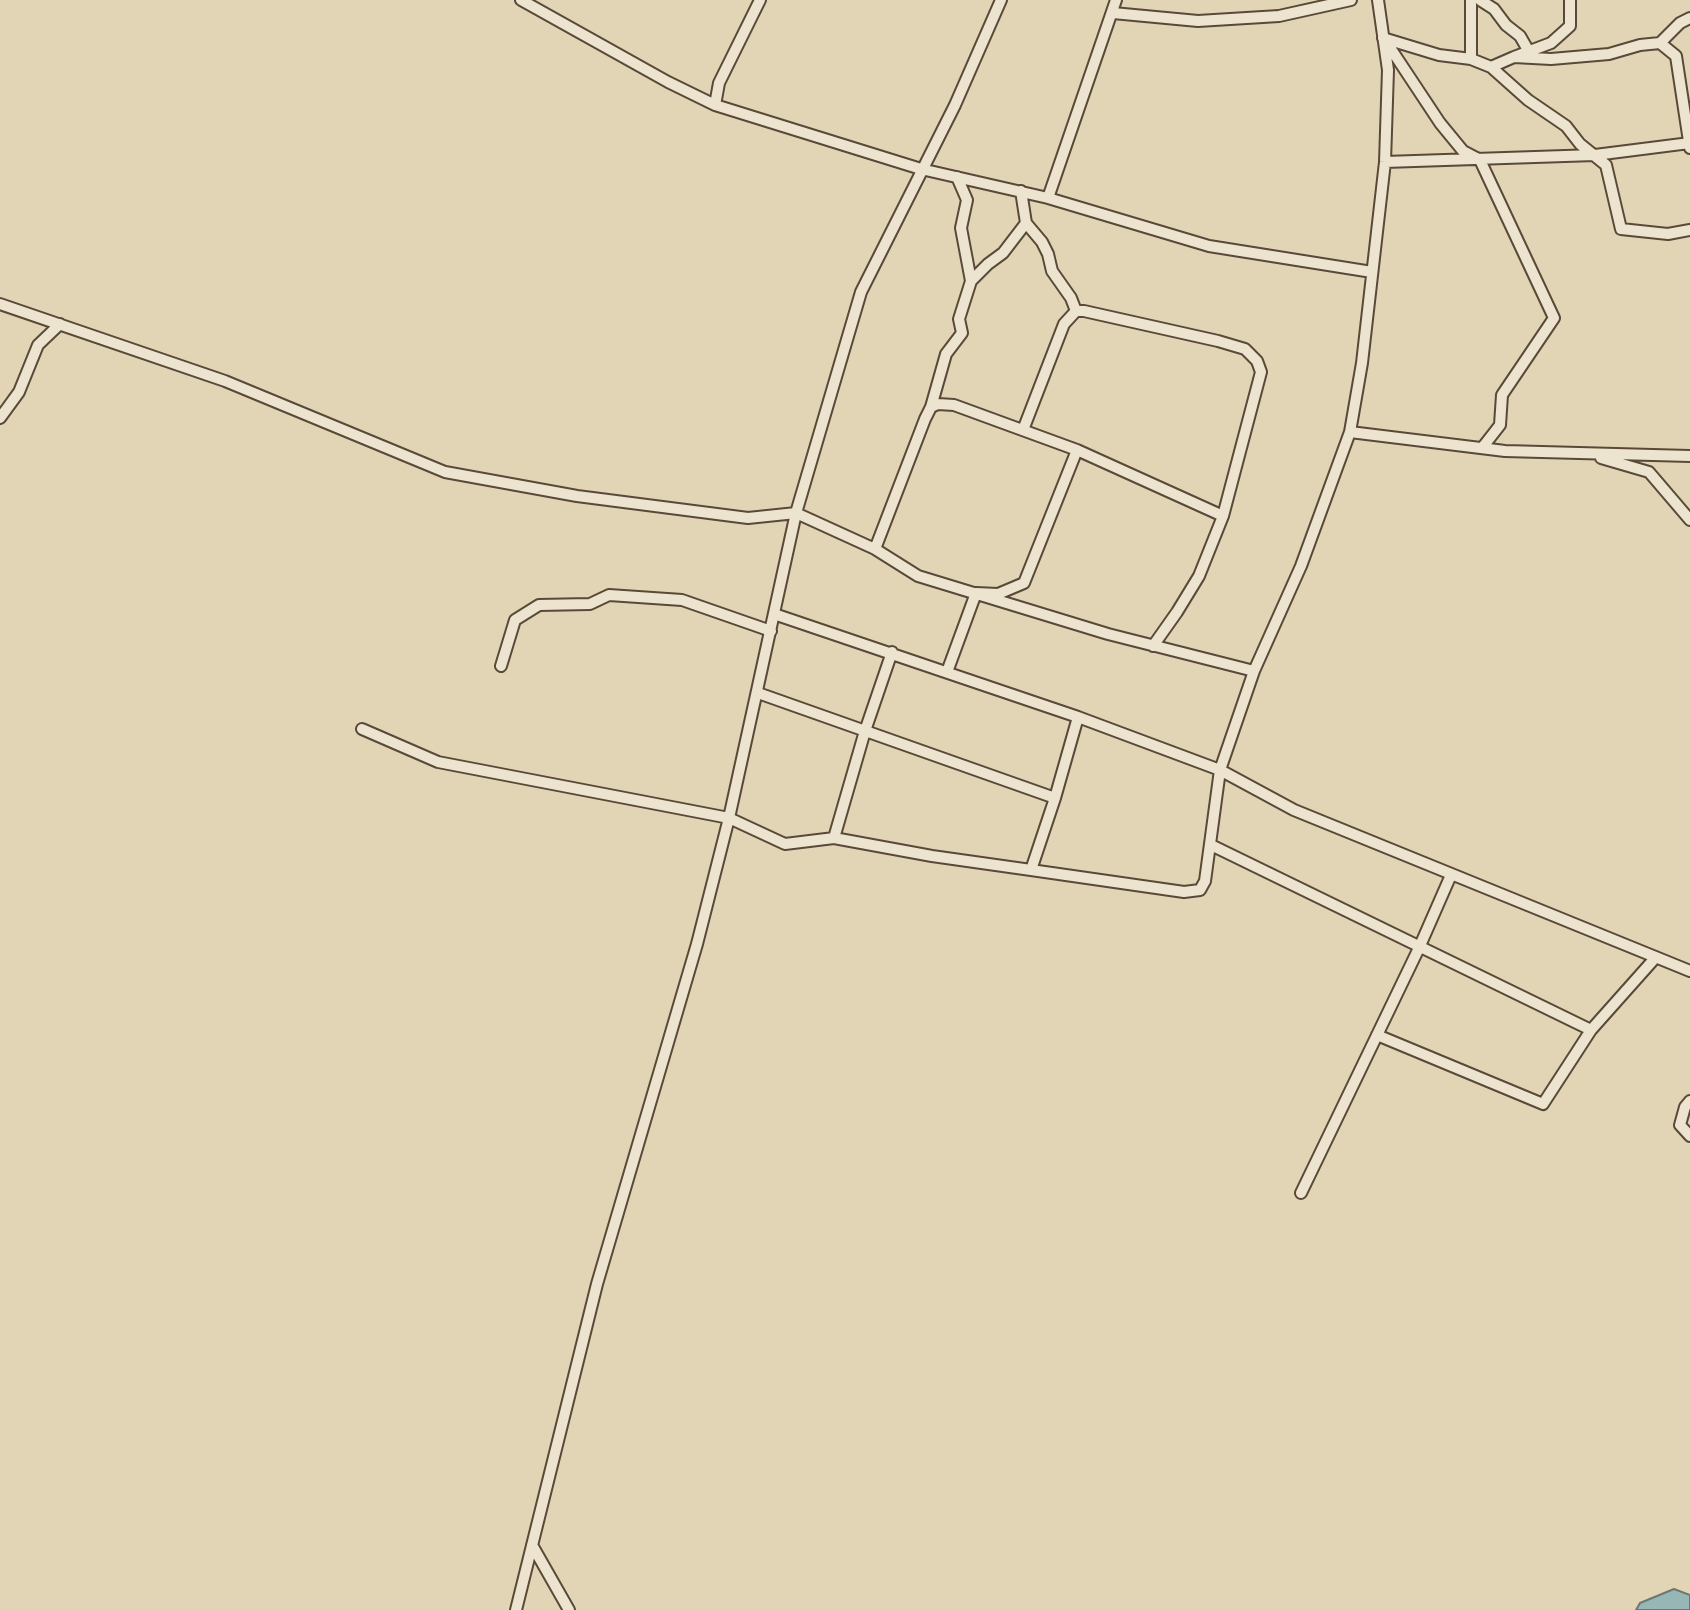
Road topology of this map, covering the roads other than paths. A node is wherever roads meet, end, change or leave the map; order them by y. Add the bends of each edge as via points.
1 (521, 0) edge
2 (760, 0) edge
3 (1001, 0) edge
4 (1116, 0) edge
5 (1351, 0) edge
6 (1378, 0) edge
7 (1471, 0) edge
8 (1480, 0) edge
9 (1570, 0) edge
10 (1113, 13) junction
11 (1690, 18) edge
12 (1383, 38) junction
13 (1660, 43) junction
14 (1528, 50) junction
15 (1514, 57) junction
16 (1471, 59) junction
17 (1491, 67) junction
18 (715, 105) junction
19 (1690, 143) edge
20 (1690, 148) edge
21 (1595, 155) junction
22 (1480, 160) junction
23 (1385, 162) junction
24 (921, 169) junction
25 (957, 177) junction
26 (1021, 191) junction
27 (1048, 198) junction
28 (1026, 223) junction
29 (1690, 230) edge
30 (1372, 272) junction
31 (971, 281) junction
32 (0, 304) edge
33 (1076, 311) junction
34 (60, 324) junction
35 (931, 407) junction
36 (0, 418) edge
37 (1023, 430) junction
38 (1350, 432) junction
39 (1482, 448) junction
40 (1077, 450) junction
41 (1588, 454) junction
42 (1690, 456) edge
43 (796, 513) junction
44 (1223, 516) junction
45 (1690, 520) edge
46 (875, 548) junction
47 (976, 593) junction
48 (774, 614) junction
49 (771, 631) junction
50 (1153, 646) junction
51 (892, 652) junction
52 (502, 666) dead end
53 (947, 671) junction
54 (1254, 671) junction
55 (758, 693) junction
56 (1078, 717) junction
57 (362, 729) dead end
58 (865, 731) junction
59 (1220, 770) junction
60 (1055, 798) junction
61 (729, 818) junction
62 (834, 838) junction
63 (1211, 845) junction
64 (1031, 870) junction
65 (1451, 874) junction
66 (1419, 948) junction
67 (1656, 957) junction
68 (1690, 971) edge
69 (1591, 1030) junction
70 (1377, 1035) junction
71 (1690, 1101) edge
72 (1690, 1136) edge
73 (1301, 1193) dead end
74 (532, 1545) junction
75 (516, 1610) edge
76 (569, 1610) edge

1 - 18 street
2 - 18 street via 719,83
3 - 24 street
4 - 10 street
5 - 10 street via 1279,16 1198,21
6 - 12 street
7 - 16 street
8 - 14 street via 1520,36
9 - 14 street via 1570,26 1551,43
10 - 27 street
11 - 13 street
12 - 16 street via 1439,55
12 - 22 street via 1463,151
12 - 23 street via 1388,70
13 - 15 street via 1609,54
13 - 19 street via 1676,56
14 - 15 street
15 - 17 street
16 - 17 street
17 - 21 street
18 - 24 street
19 - 20 street
19 - 21 street
21 - 22 street
21 - 29 street via 1606,165 1621,229 1668,234
22 - 23 street
22 - 39 street via 1554,318 1502,395 1500,425
23 - 30 street
24 - 25 street
24 - 43 street via 861,292
25 - 26 street
25 - 31 street via 967,200 961,228
26 - 27 street
26 - 28 street
27 - 30 street via 1209,246
28 - 31 street via 1003,253
28 - 33 street via 1042,242 1052,271
30 - 38 street
31 - 35 street via 959,319 962,333 946,354
32 - 34 street
33 - 37 street via 1064,324
33 - 44 street via 1219,341 1245,349 1257,362 1261,372
34 - 36 street via 38,345 19,392
34 - 43 street via 225,381 445,471 692,512 748,518
35 - 37 street via 954,405
35 - 46 street
37 - 40 street
38 - 39 street
38 - 54 street via 1301,566
39 - 41 street
40 - 44 street
40 - 47 street via 1024,583 998,594
41 - 42 street
41 - 45 street via 1649,472
43 - 46 street
43 - 48 street
44 - 50 street via 1199,576
46 - 47 street via 918,576
47 - 50 street
47 - 53 street
48 - 49 street
48 - 51 street
49 - 52 street via 682,600 609,595 590,604 540,606 515,620
49 - 55 street
50 - 54 street
51 - 53 street
51 - 58 street
53 - 56 street
54 - 59 street
55 - 58 street
55 - 61 street
56 - 59 street
56 - 60 street
57 - 61 street via 438,762
58 - 60 street
58 - 62 street
59 - 63 street
59 - 65 street via 1294,810
60 - 64 street
61 - 62 street via 785,844
61 - 74 street via 697,944 597,1284
62 - 64 street
63 - 64 street via 1205,881 1193,892
63 - 66 street
65 - 66 street
65 - 67 street
66 - 69 street
66 - 70 street
67 - 68 street
67 - 69 street
69 - 70 street via 1543,1104
70 - 73 street
71 - 72 street via 1680,1125
74 - 75 street
74 - 76 street

